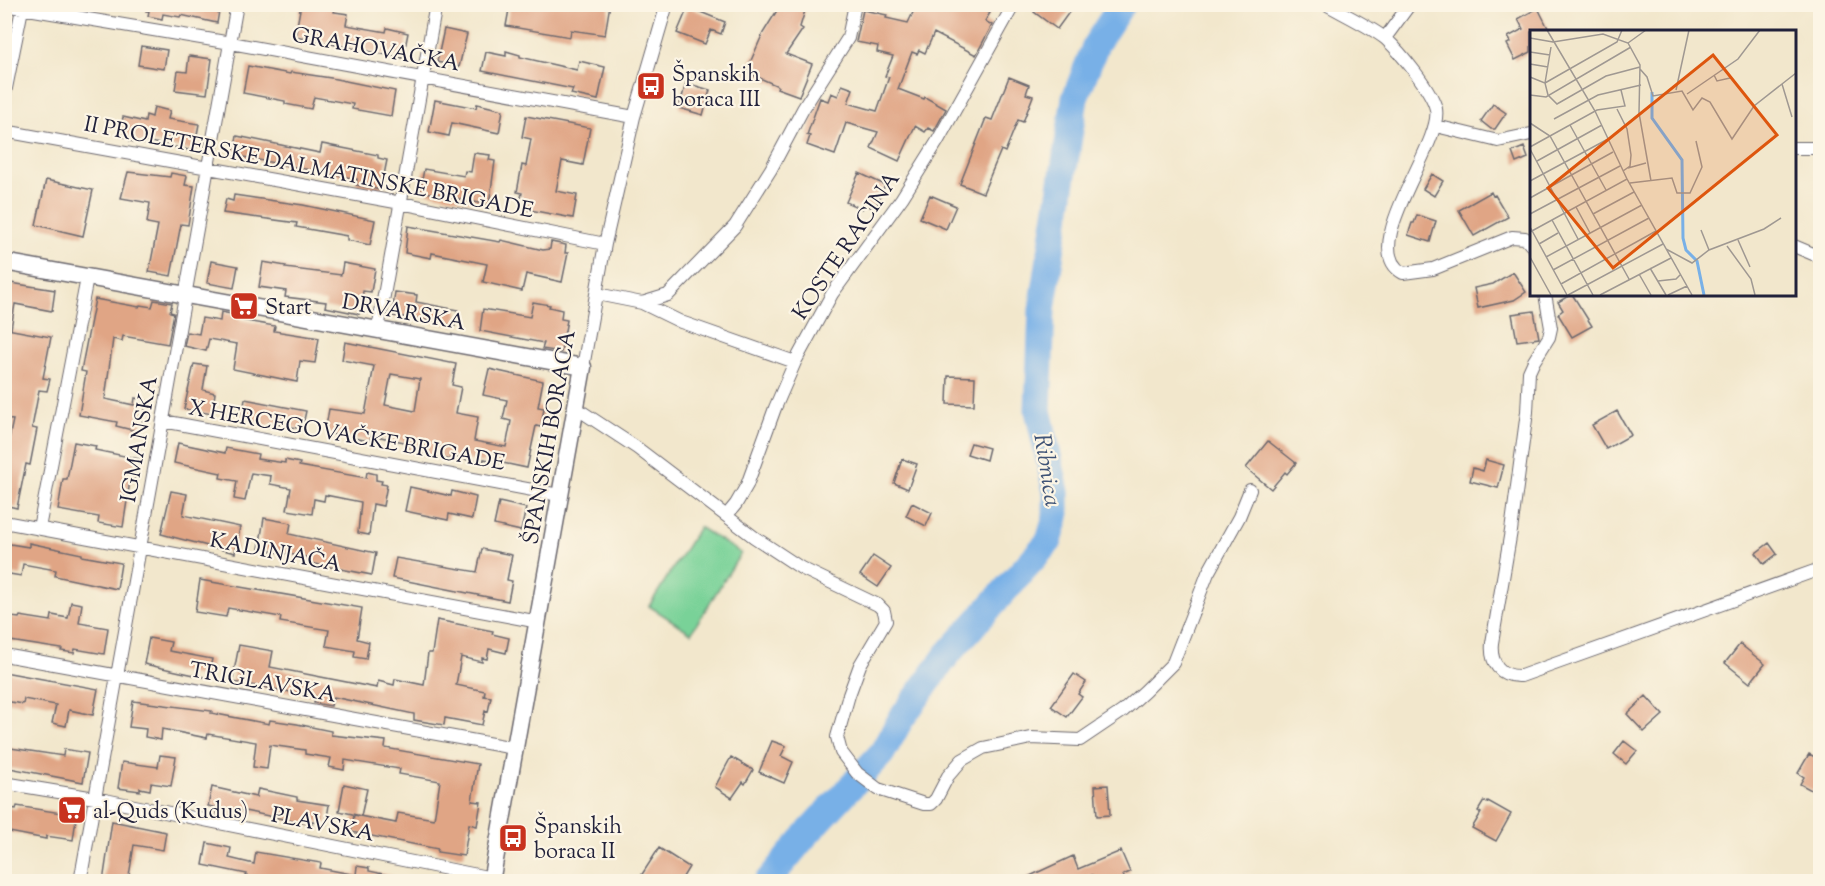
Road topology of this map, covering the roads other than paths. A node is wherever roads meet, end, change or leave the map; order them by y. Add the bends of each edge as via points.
1 (237, 4) edge
2 (436, 4) edge
3 (667, 4) edge
4 (855, 4) edge
5 (1014, 4) edge
6 (1326, 4) edge
7 (1410, 4) edge
8 (4, 5) edge
9 (23, 6) edge
10 (1385, 38) junction
11 (231, 43) junction
12 (423, 78) junction
13 (4, 98) edge
14 (634, 117) junction
15 (1436, 126) junction
16 (4, 131) edge
17 (1530, 134) edge
18 (1795, 148) edge
19 (1821, 148) edge
20 (208, 168) junction
21 (401, 202) junction
22 (605, 244) junction
23 (1530, 244) edge
24 (1795, 246) edge
25 (1813, 254) dead end
26 (4, 262) edge
27 (87, 278) junction
28 (597, 294) junction
29 (184, 296) junction
30 (1545, 296) edge
31 (642, 303) junction
32 (378, 329) junction
33 (795, 362) junction
34 (583, 368) junction
35 (576, 408) junction
36 (163, 421) junction
37 (1250, 490) dead end
38 (559, 495) junction
39 (726, 515) junction
40 (4, 522) edge
41 (39, 528) junction
42 (141, 547) junction
43 (1821, 569) edge
44 (539, 622) junction
45 (4, 656) edge
46 (118, 676) junction
47 (514, 748) junction
48 (4, 783) edge
49 (95, 798) junction
50 (491, 880) edge
51 (80, 882) edge

1 - 11 street, IGMANSKA
2 - 12 street
3 - 14 street, ŠPANSKIH BORACA
4 - 31 street via 848,38 735,226 668,295
5 - 33 street, KOSTE RACINA via 937,142 902,198 832,294
6 - 10 street
7 - 10 street
8 - 9 street, GRAHOVAČKA
9 - 11 street, GRAHOVAČKA
9 - 13 street
10 - 15 street via 1430,95 1436,109
11 - 12 street, GRAHOVAČKA
11 - 20 street, IGMANSKA
12 - 14 street, GRAHOVAČKA
12 - 21 street
14 - 22 street, ŠPANSKIH BORACA
15 - 17 street via 1498,141
15 - 23 street via 1394,220 1391,263 1403,273 1433,269 1512,237 1525,238
16 - 20 street, II PROLETERSKE DALMATINSKE BRIGADE
18 - 19 street
20 - 21 street, II PROLETERSKE DALMATINSKE BRIGADE
20 - 29 street, IGMANSKA
21 - 22 street, II PROLETERSKE DALMATINSKE BRIGADE
21 - 32 street
22 - 28 street, ŠPANSKIH BORACA
24 - 25 street
26 - 27 main road, DRVARSKA
27 - 29 main road, DRVARSKA
27 - 41 street
28 - 31 street
28 - 34 street, ŠPANSKIH BORACA
29 - 32 main road, DRVARSKA
29 - 36 street, IGMANSKA
30 - 43 street via 1551,328 1529,372 1514,510 1492,643 1492,659 1501,671 1521,676
31 - 33 street via 681,322
32 - 34 main road, DRVARSKA
33 - 39 street, KOSTE RACINA via 747,485
34 - 35 main road, ŠPANSKIH BORACA
35 - 38 main road, ŠPANSKIH BORACA
35 - 39 street via 638,448
36 - 38 street, X HERCEGOVAČKE BRIGADE
36 - 42 street, IGMANSKA
37 - 39 street via 1208,573 1173,663 1124,711 1080,740 1031,738 983,748 962,760 931,804 878,789 857,773 837,737 860,665 886,621 884,611 801,568
38 - 44 main road, ŠPANSKIH BORACA
40 - 41 street, KADINJAČA
41 - 42 street, KADINJAČA
42 - 44 street, KADINJAČA
42 - 46 street, IGMANSKA
44 - 47 main road, ŠPANSKIH BORACA
45 - 46 street, TRIGLAVSKA
46 - 47 street, TRIGLAVSKA
46 - 49 street, IGMANSKA
47 - 50 main road, ŠPANSKIH BORACA
48 - 49 street, PLAVSKA
49 - 50 street, PLAVSKA
49 - 51 street, IGMANSKA

